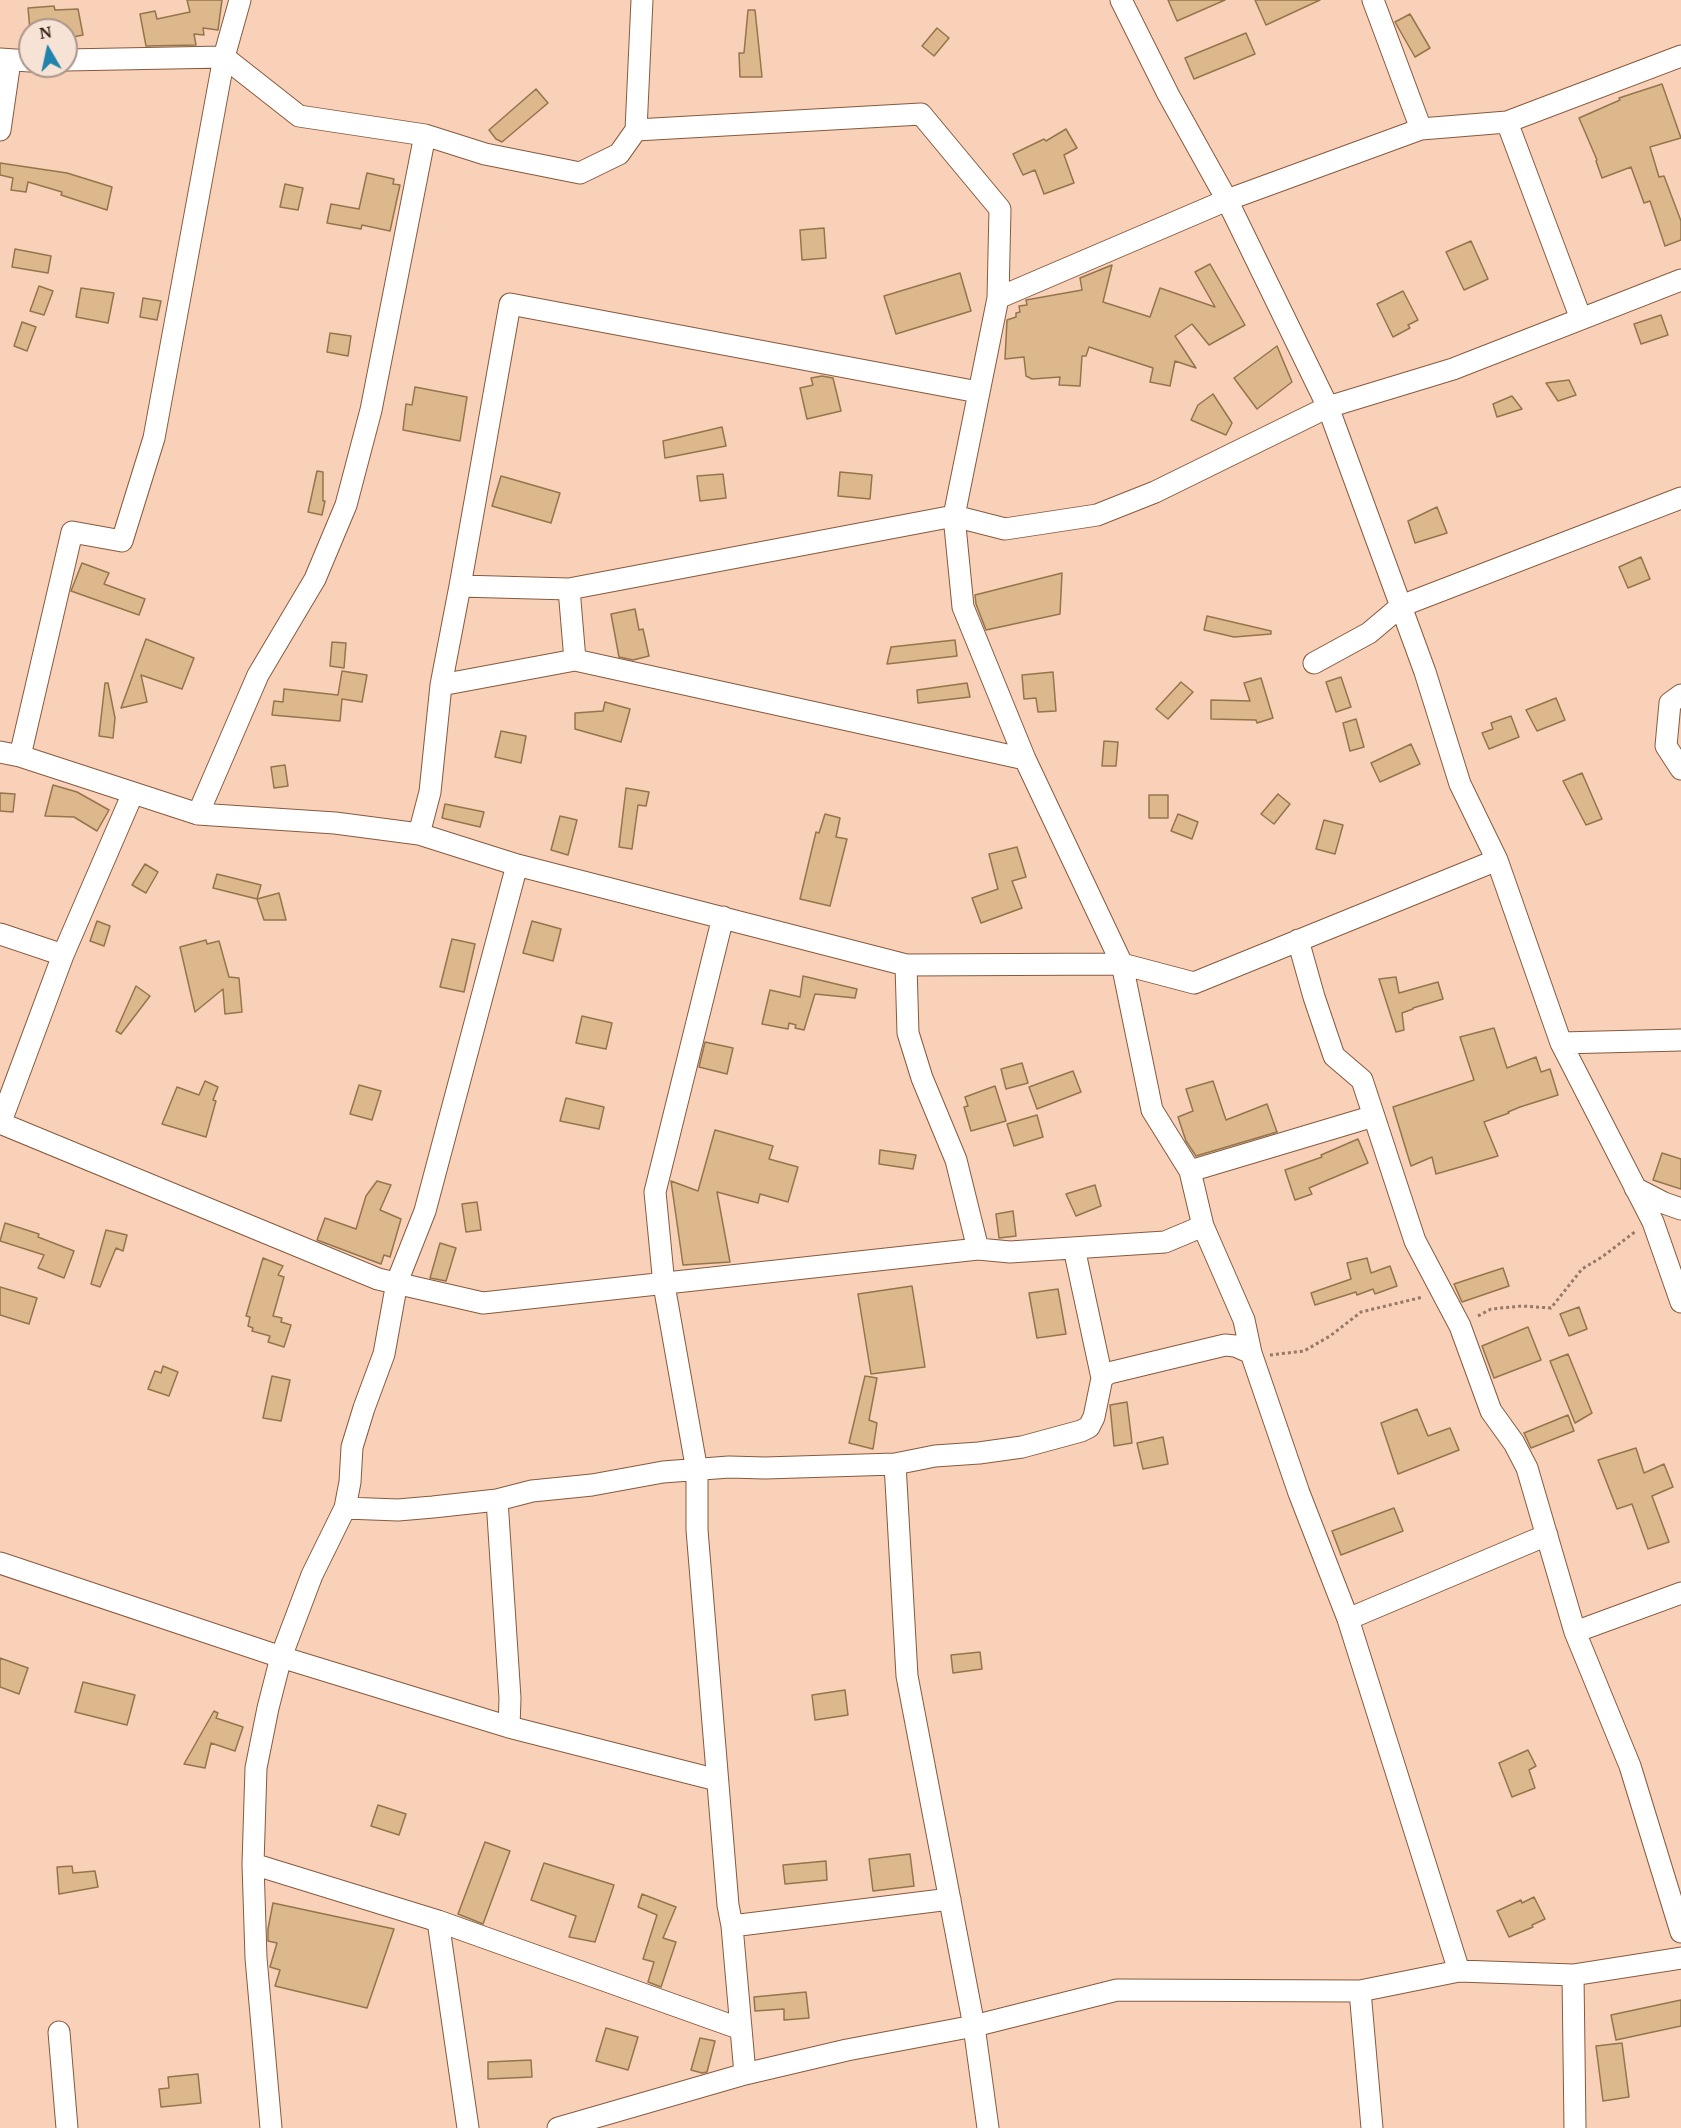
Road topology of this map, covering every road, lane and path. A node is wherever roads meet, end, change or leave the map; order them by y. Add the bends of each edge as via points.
1 (240, 0) edge
2 (642, 0) edge
3 (1121, 0) edge
4 (1373, 0) edge
5 (1681, 56) edge
6 (224, 57) junction
7 (13, 60) edge
8 (78, 60) edge
9 (1508, 122) junction
10 (1421, 129) junction
11 (0, 130) edge
12 (636, 130) junction
13 (425, 135) junction
14 (1227, 200) junction
15 (1681, 280) edge
16 (998, 297) junction
17 (1581, 319) junction
18 (978, 392) junction
19 (1328, 407) junction
20 (1681, 498) edge
21 (954, 516) junction
22 (460, 586) junction
23 (569, 589) junction
24 (1401, 606) junction
25 (575, 660) junction
26 (1314, 663) dead end
27 (441, 685) junction
28 (1681, 695) edge
29 (10, 754) edge
30 (1025, 759) junction
31 (1681, 769) edge
32 (133, 793) junction
33 (198, 814) junction
34 (419, 834) junction
35 (1497, 860) junction
36 (517, 865) junction
37 (723, 916) junction
38 (0, 934) edge
39 (1298, 940) junction
40 (63, 955) junction
41 (1122, 964) junction
42 (906, 965) junction
43 (1681, 1040) edge
44 (1561, 1043) junction
45 (1374, 1116) junction
46 (0, 1124) edge
47 (1190, 1171) junction
48 (1635, 1188) junction
49 (1681, 1209) edge
50 (1653, 1222) junction
51 (1203, 1226) junction
52 (1074, 1248) junction
53 (978, 1249) junction
54 (397, 1282) junction
55 (664, 1285) junction
56 (1440, 1285) junction
57 (1681, 1302) edge
58 (1460, 1326) junction
59 (1251, 1353) junction
60 (1102, 1378) junction
61 (895, 1464) junction
62 (697, 1471) junction
63 (497, 1500) junction
64 (345, 1508) junction
65 (1547, 1535) junction
66 (0, 1563) edge
67 (1681, 1593) edge
68 (1348, 1619) junction
69 (1575, 1632) junction
70 (281, 1657) junction
71 (509, 1727) junction
72 (717, 1780) junction
73 (253, 1864) junction
74 (950, 1899) junction
75 (438, 1921) junction
76 (732, 1926) junction
77 (1681, 1932) edge
78 (1681, 1958) edge
79 (1459, 1971) junction
80 (1573, 1975) junction
81 (1360, 1991) junction
82 (974, 2026) junction
83 (741, 2029) junction
84 (59, 2032) dead end
85 (745, 2074) junction
86 (67, 2128) edge
87 (271, 2128) edge
88 (468, 2128) edge
89 (558, 2128) edge
90 (988, 2128) edge
91 (1372, 2128) edge
92 (1575, 2128) edge

1 - 6 street
2 - 12 street
3 - 14 street
4 - 10 street
5 - 9 street
6 - 8 street
6 - 13 street via 299,116
6 - 29 street via 154,438 122,541 72,532
7 - 11 street
9 - 10 street
9 - 17 street
10 - 14 street
12 - 13 street via 619,154 580,173 485,154
12 - 16 street via 921,114 1000,209
13 - 33 street via 371,410 346,505 315,579 258,675
14 - 16 street
14 - 19 street
15 - 17 street
16 - 18 street
17 - 19 street via 1452,369
18 - 21 street
18 - 22 street via 510,304
19 - 21 street via 1155,492 1096,515 1005,528
19 - 24 street
20 - 24 street
21 - 23 street
21 - 30 street via 963,607
22 - 23 street
22 - 27 street
23 - 25 street
24 - 26 street via 1369,633
24 - 35 street via 1460,784
25 - 27 street
25 - 30 street
27 - 34 street via 430,792
28 - 31 street via 1670,703 1666,746
29 - 32 street
30 - 41 street
32 - 33 street
32 - 40 street
33 - 34 street
34 - 36 street
35 - 39 street
35 - 44 street
36 - 37 street
36 - 54 street via 425,1211
37 - 42 street
37 - 55 street via 655,1192
38 - 40 street
39 - 41 street via 1194,983
39 - 45 street via 1334,1056 1362,1080
40 - 46 street
41 - 42 street
41 - 47 street via 1152,1110
42 - 53 street via 908,1033 956,1160
43 - 44 street
44 - 48 street
45 - 47 street
45 - 56 street via 1414,1241
46 - 54 street via 378,1279
47 - 51 street
48 - 49 street
48 - 50 street
50 - 57 street
50 - 58 path via 1582,1269 1551,1308 1491,1309
51 - 52 street via 1165,1242
51 - 59 street via 1244,1320
52 - 53 street via 1010,1252
52 - 60 street
53 - 55 street
54 - 55 street via 483,1303
54 - 64 street via 384,1354 352,1448
55 - 62 street
56 - 58 street
56 - 59 path via 1421,1299 1361,1312 1304,1351
58 - 65 street via 1491,1411 1527,1468
59 - 60 street via 1224,1345
59 - 68 street
60 - 61 street via 1094,1417 1089,1427 1081,1431 1022,1447
61 - 62 street
61 - 74 street via 907,1676
62 - 63 street via 663,1472 532,1491
62 - 72 street via 697,1530
63 - 64 street via 398,1510
63 - 71 street
64 - 70 street via 312,1575
65 - 68 street
65 - 69 street
66 - 70 street
67 - 69 street
68 - 79 street
69 - 77 street via 1630,1766
70 - 71 street
70 - 73 street via 256,1768
71 - 72 street
72 - 76 street
73 - 75 street
73 - 87 street via 256,1958
74 - 76 street
74 - 82 street
75 - 83 street
75 - 88 street
76 - 83 street
78 - 80 street
79 - 80 street
79 - 81 street
80 - 92 street
81 - 82 street via 1117,1990
81 - 91 street
82 - 85 street
82 - 90 street
83 - 85 street
84 - 86 street
85 - 89 street

